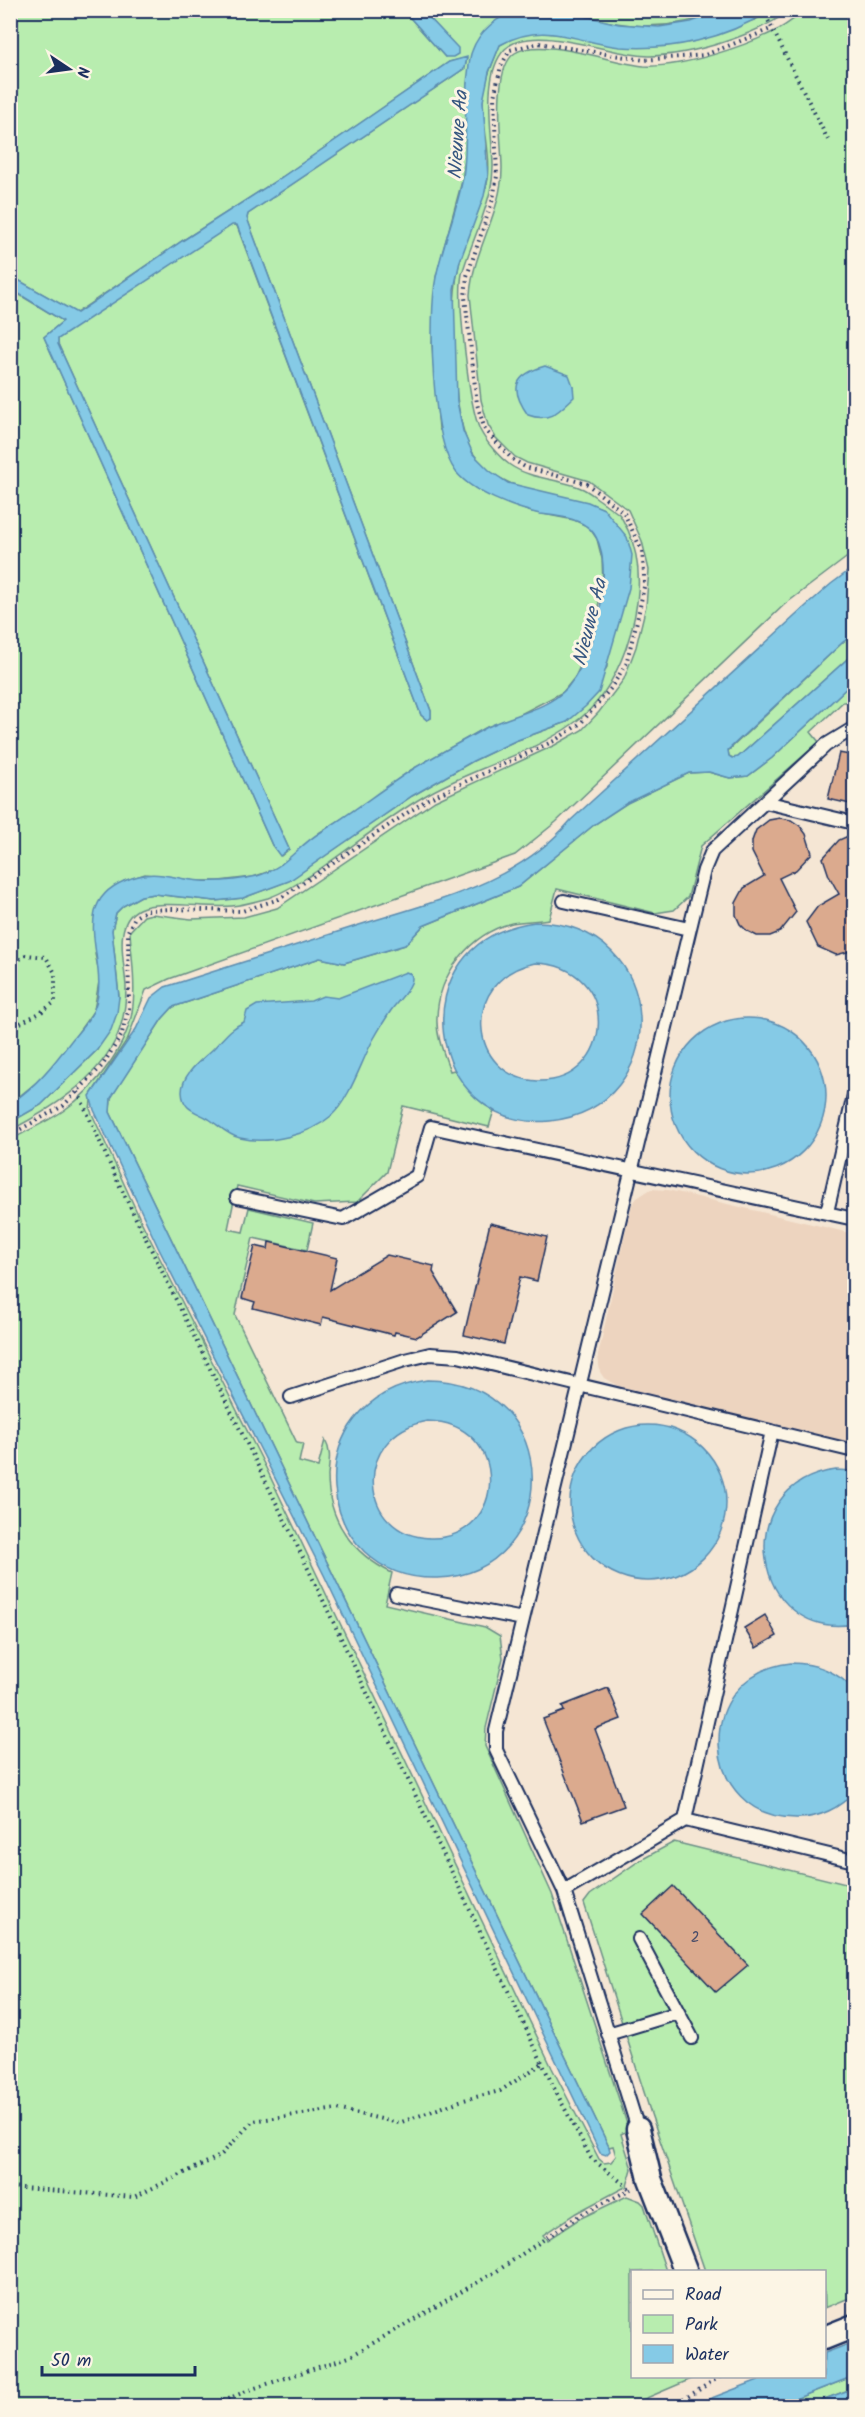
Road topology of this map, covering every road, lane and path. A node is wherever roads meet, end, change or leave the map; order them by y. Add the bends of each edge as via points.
1 (763, 10) edge
2 (770, 27) junction
3 (829, 142) dead end
4 (855, 728) edge
5 (765, 802) junction
6 (855, 823) edge
7 (564, 901) dead end
8 (689, 929) junction
9 (10, 966) edge
10 (10, 1028) edge
11 (78, 1092) junction
12 (855, 1095) edge
13 (10, 1135) edge
14 (631, 1170) junction
15 (237, 1197) dead end
16 (827, 1212) junction
17 (855, 1219) edge
18 (579, 1385) junction
19 (291, 1397) dead end
20 (772, 1431) junction
21 (855, 1451) edge
22 (396, 1594) dead end
23 (523, 1619) junction
24 (685, 1820) junction
25 (855, 1862) edge
26 (564, 1891) junction
27 (639, 1938) dead end
28 (678, 2013) junction
29 (608, 2034) junction
30 (692, 2038) dead end
31 (543, 2063) junction
32 (638, 2129) joint
33 (640, 2184) junction
34 (10, 2187) edge
35 (685, 2270) edge
36 (855, 2326) edge
37 (826, 2338) edge
38 (718, 2378) edge
39 (211, 2406) edge
40 (673, 2406) edge

1 - 2 path
2 - 3 path
2 - 11 path via 705,55 644,60 538,43 510,50 501,66 494,97 494,199 467,276 465,297 477,404 485,430 512,459 525,467 586,484 624,513 637,538 642,551 644,587 626,664 611,688 580,723 562,735 428,799 279,899 242,911 147,910 135,917 128,931 129,1008 121,1036 102,1066
4 - 5 lane via 826,745
5 - 6 lane
5 - 8 lane via 712,851
7 - 8 lane
8 - 14 lane
9 - 10 path via 26,956 46,957 55,973 56,1002
11 - 13 path via 63,1107
11 - 31 path
12 - 16 lane
14 - 15 lane via 430,1127 417,1176 343,1219
14 - 16 lane
14 - 18 lane
16 - 17 lane
18 - 19 lane via 458,1356 430,1354
18 - 20 lane
18 - 23 lane
20 - 21 lane
20 - 24 lane
22 - 23 lane
23 - 26 lane via 496,1731 496,1750
24 - 25 lane
24 - 26 lane
26 - 29 lane
27 - 28 lane
28 - 29 lane
28 - 30 lane
29 - 32 lane
31 - 33 path via 591,2158
31 - 34 path via 500,2091 399,2123 337,2109 254,2121 219,2156 134,2198
32 - 33 street
33 - 35 street
33 - 39 path via 580,2215 497,2271 349,2357
36 - 37 street
38 - 40 path

